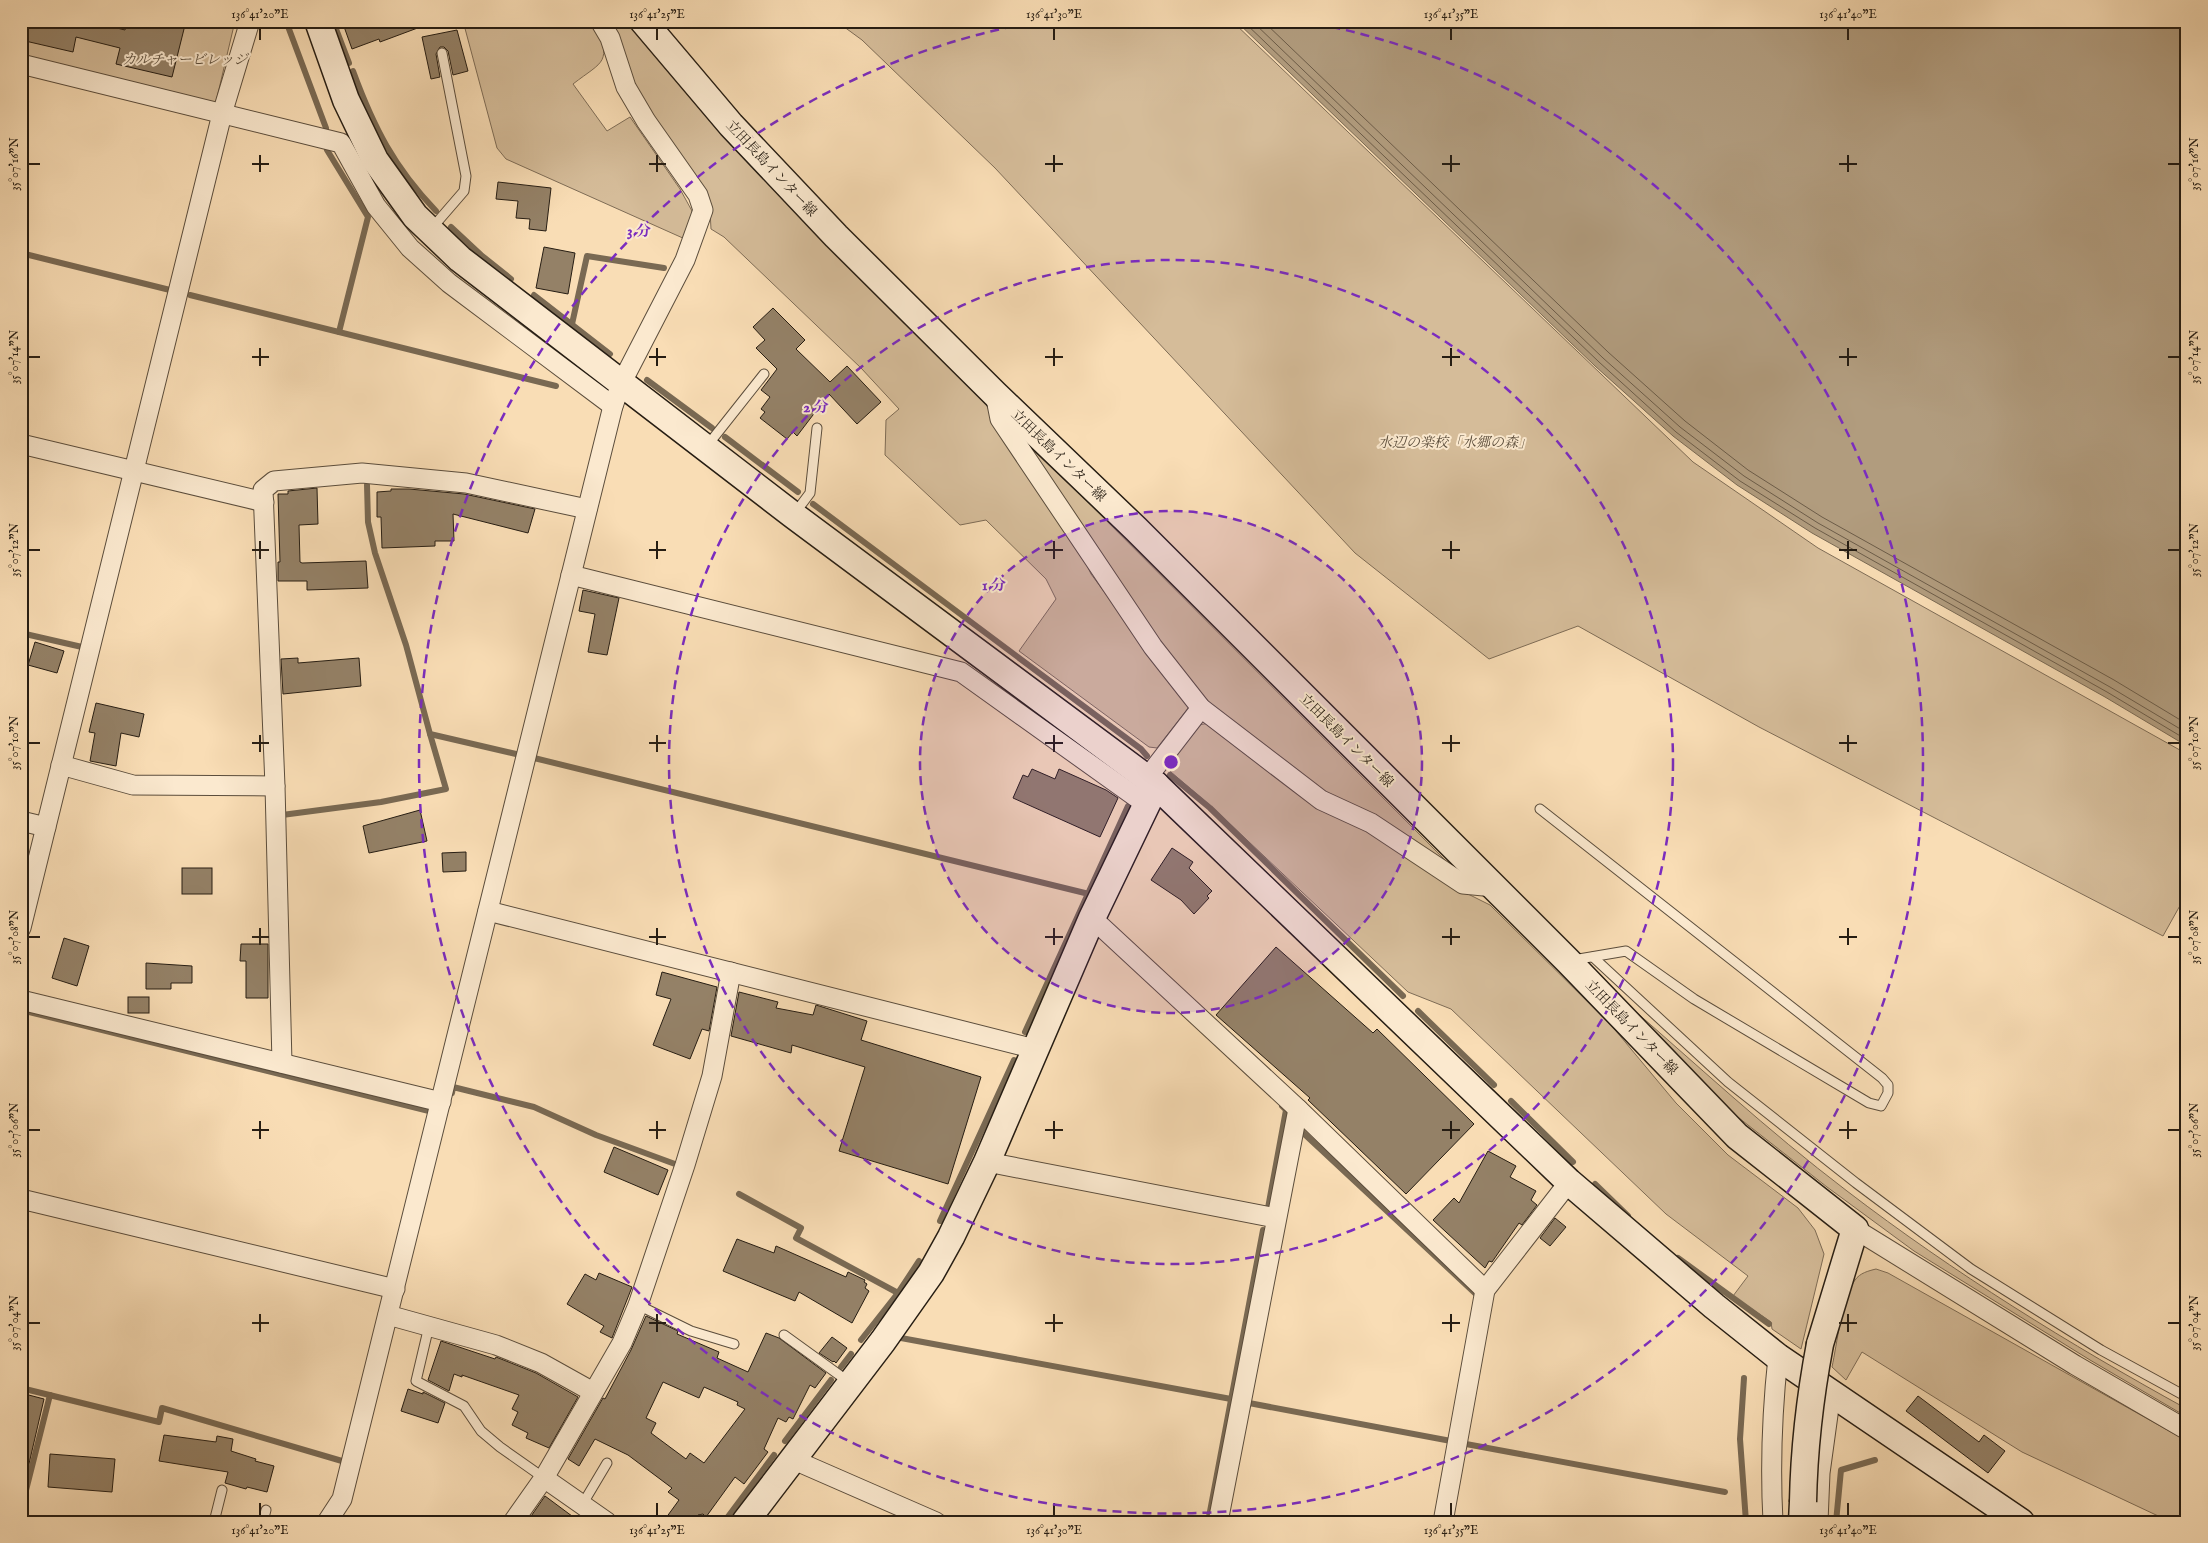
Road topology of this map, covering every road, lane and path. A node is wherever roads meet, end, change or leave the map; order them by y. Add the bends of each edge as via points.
1 (250, 21) edge
2 (318, 21) edge
3 (600, 21) edge
4 (643, 21) edge
5 (442, 53) dead end
6 (21, 64) edge
7 (222, 114) junction
8 (430, 230) junction
9 (764, 374) dead end
10 (995, 394) junction
11 (617, 395) junction
12 (817, 428) dead end
13 (21, 444) edge
14 (705, 448) junction
15 (134, 472) junction
16 (264, 502) junction
17 (587, 509) junction
18 (793, 515) junction
19 (571, 575) junction
20 (1201, 708) junction
21 (61, 765) junction
22 (275, 786) junction
23 (1150, 789) junction
24 (1540, 809) dead end
25 (21, 821) edge
26 (46, 827) junction
27 (1494, 888) junction
28 (488, 911) junction
29 (1092, 918) junction
30 (21, 928) edge
31 (1580, 959) junction
32 (731, 972) junction
33 (21, 1000) edge
34 (1035, 1049) junction
35 (282, 1064) junction
36 (441, 1102) junction
37 (1298, 1109) junction
38 (987, 1162) junction
39 (1569, 1182) junction
40 (21, 1199) edge
41 (1276, 1218) junction
42 (1855, 1229) junction
43 (395, 1289) junction
44 (1485, 1290) junction
45 (638, 1305) junction
46 (388, 1315) junction
47 (429, 1326) junction
48 (784, 1335) dead end
49 (734, 1344) dead end
50 (1778, 1357) junction
51 (851, 1383) junction
52 (593, 1392) junction
53 (1831, 1393) junction
54 (2187, 1397) edge
55 (2187, 1430) edge
56 (794, 1460) junction
57 (607, 1463) dead end
58 (544, 1478) junction
59 (222, 1490) dead end
60 (582, 1505) junction
61 (266, 1510) dead end
62 (1808, 1515) edge
63 (214, 1522) edge
64 (263, 1522) edge
65 (327, 1522) edge
66 (513, 1522) edge
67 (607, 1522) edge
68 (745, 1522) edge
69 (936, 1522) edge
70 (1218, 1522) edge
71 (1443, 1522) edge
72 (1772, 1522) edge
73 (2022, 1522) edge

1 - 7 street
2 - 8 street via 346,100 375,160 415,216
3 - 11 street via 610,38 626,87 698,195 702,210 685,260
4 - 10 street, 立田長島インター線 via 738,132 836,236
5 - 8 lane via 466,176 464,191
6 - 7 street
7 - 11 street via 341,144 376,206 410,248 449,283
7 - 15 street
8 - 11 street
9 - 14 lane
10 - 20 street via 1000,419 1153,647
10 - 27 street, 立田長島インター線 via 1143,536
11 - 14 street
11 - 17 street
12 - 18 lane via 810,493
13 - 15 street
14 - 18 street
15 - 16 street
15 - 21 street
16 - 17 street via 263,490 274,481 362,473 466,483
16 - 22 street
17 - 19 street
18 - 23 street
19 - 23 street via 961,672
19 - 28 street
20 - 23 street
20 - 27 street via 1321,800 1371,824 1463,884
21 - 22 street via 133,784
21 - 26 street
22 - 35 street
23 - 29 street
23 - 39 street
24 - 31 lane via 1882,1078 1888,1085 1885,1100 1881,1106 1869,1103 1694,1000 1626,952
25 - 26 street
26 - 30 street
27 - 31 street, 立田長島インター線
28 - 32 street
28 - 36 street
29 - 34 street
29 - 37 street
31 - 42 street, 立田長島インター線 via 1737,1136
31 - 54 lane via 1728,1082 1971,1269 2100,1350
32 - 34 street
32 - 45 street via 712,1076
33 - 35 street
34 - 38 street
35 - 36 street
36 - 43 street
37 - 41 street
37 - 44 street
38 - 41 street
38 - 51 street via 931,1273
39 - 44 street
39 - 50 street
40 - 43 street
41 - 70 street
42 - 55 street
42 - 62 street, bridge via 1820,1344 1809,1407 1804,1454
43 - 46 street
44 - 71 street
45 - 49 lane via 691,1331
45 - 52 street via 622,1343
46 - 47 street
46 - 65 street via 342,1499
47 - 52 street via 496,1345 541,1363
47 - 58 lane via 416,1381 464,1406 481,1431
48 - 51 lane
50 - 53 street
50 - 72 street via 1771,1437
51 - 56 street
52 - 58 street
53 - 62 street via 1820,1473
53 - 73 street
56 - 68 street
56 - 69 street
57 - 60 lane
58 - 60 street
58 - 66 street
59 - 63 lane
60 - 67 street
61 - 64 lane

